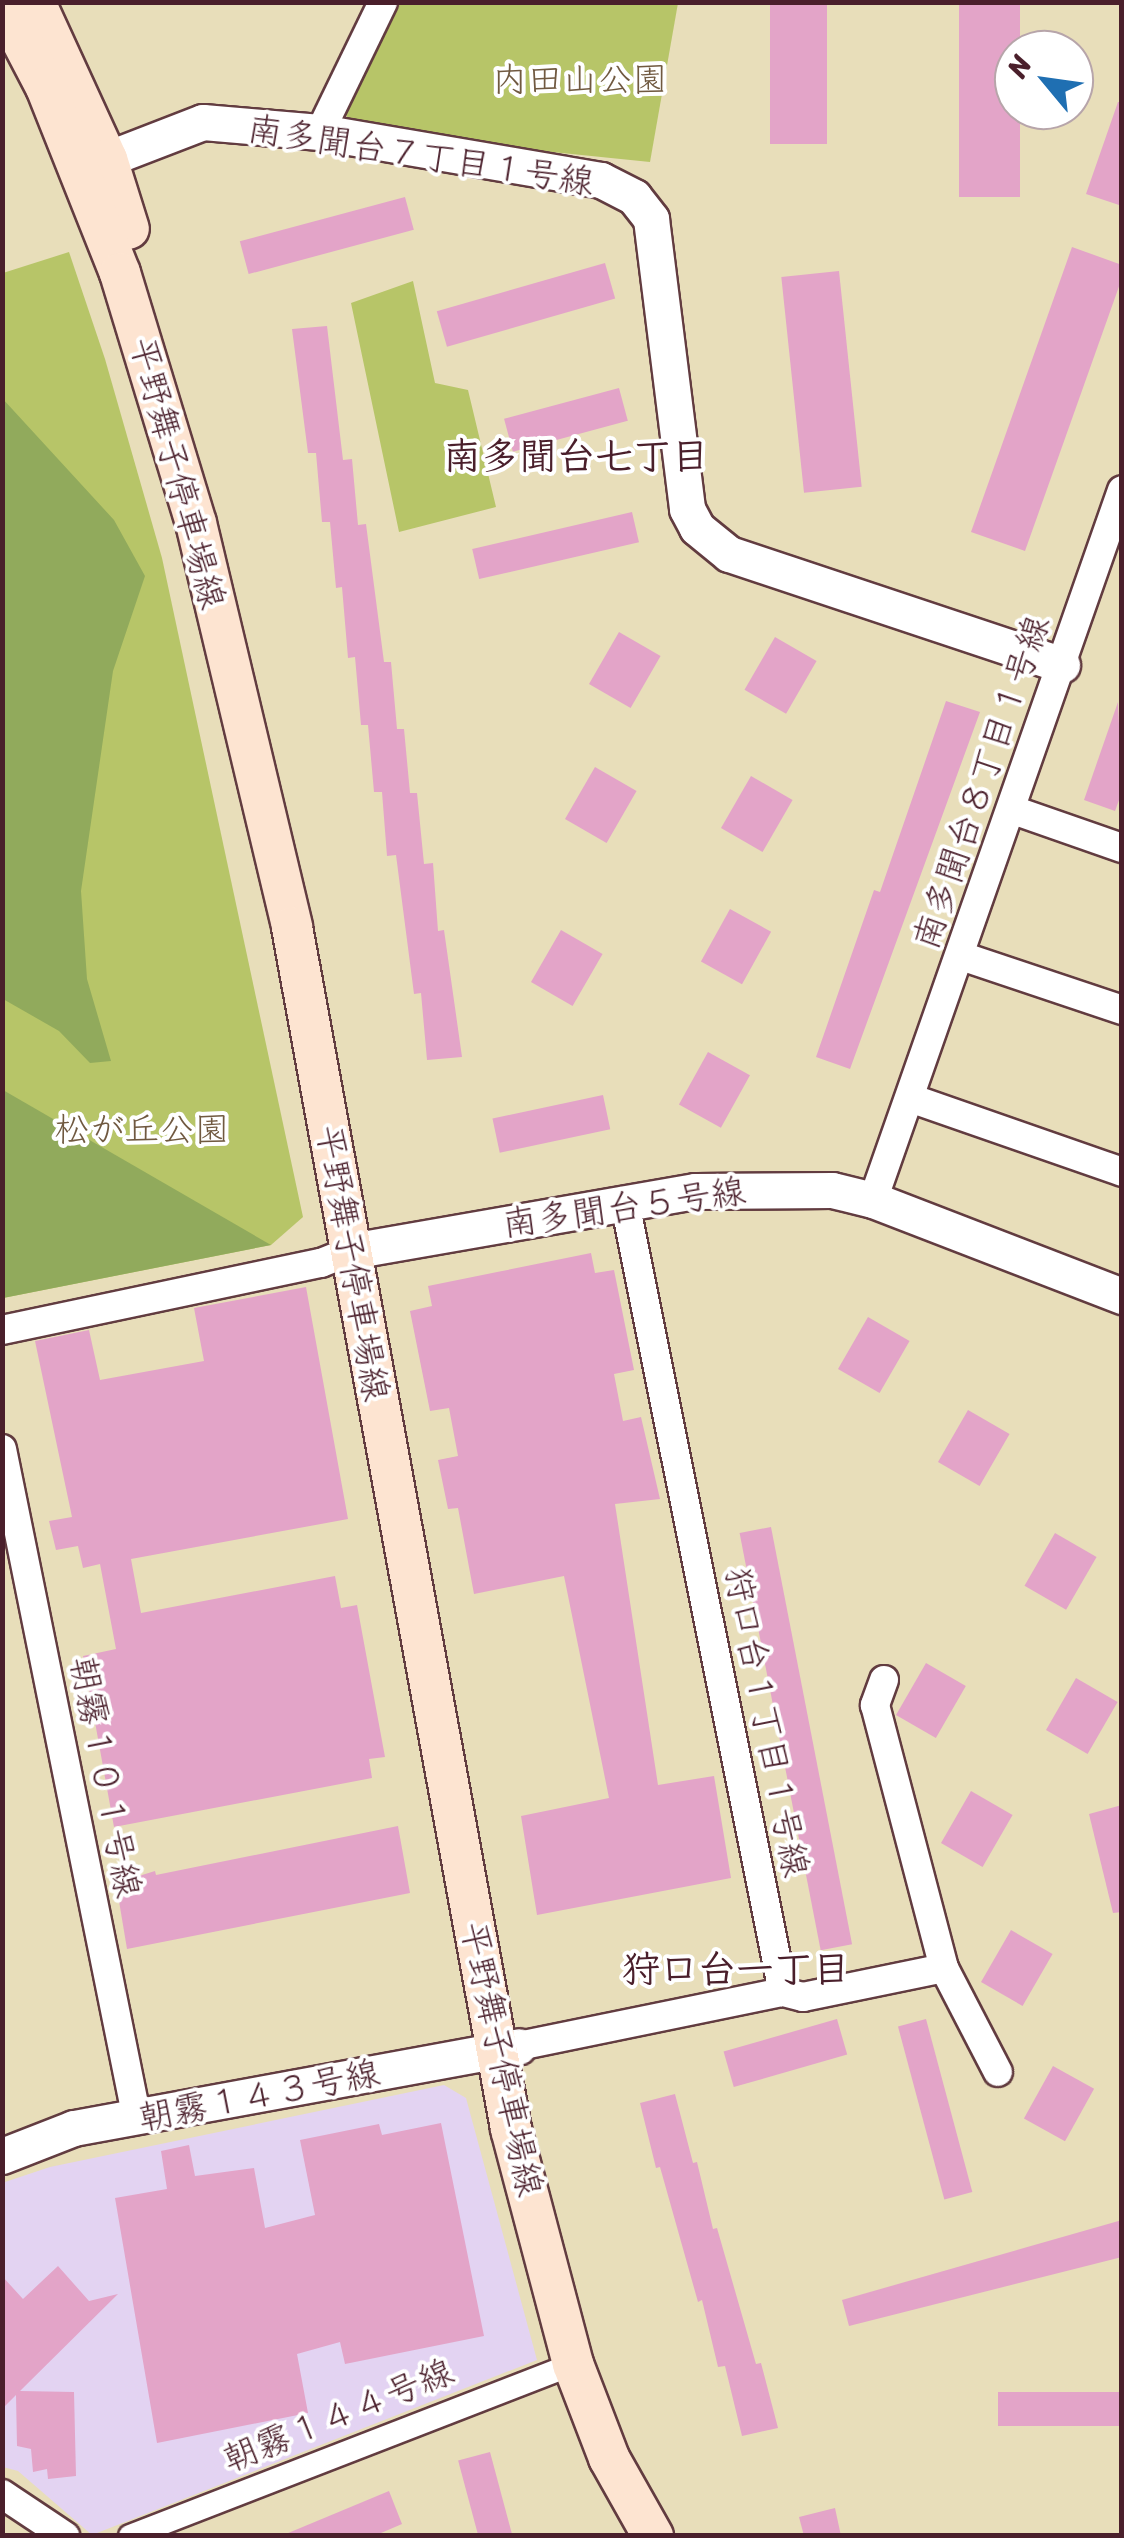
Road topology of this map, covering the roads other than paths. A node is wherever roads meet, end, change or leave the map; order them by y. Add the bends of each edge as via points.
1 (35, 2) edge
2 (383, 2) edge
3 (2, 3) edge
4 (320, 132) junction
5 (95, 167) junction
6 (1122, 490) edge
7 (1062, 665) junction
8 (1013, 810) junction
9 (1122, 848) edge
10 (961, 956) junction
11 (1122, 1010) edge
12 (910, 1098) junction
13 (1122, 1172) edge
14 (873, 1200) junction
15 (625, 1203) junction
16 (363, 1248) junction
17 (1122, 1296) edge
18 (2, 1330) edge
19 (2, 1449) edge
20 (884, 1680) dead end
21 (944, 1968) junction
22 (783, 1992) junction
23 (508, 2047) junction
24 (998, 2072) dead end
25 (136, 2119) junction
26 (2, 2156) edge
27 (573, 2364) junction
28 (2, 2494) edge
29 (66, 2536) edge
30 (130, 2536) edge
31 (654, 2536) edge
32 (672, 2536) edge

1 - 5 main road, 平野舞子停車場線
2 - 4 street
3 - 5 main road, 平野舞子停車場線
4 - 5 street, 南多聞台７丁目１号線 via 203,122
4 - 7 street, 南多聞台７丁目１号線 via 601,180 634,197 651,219 687,509 697,528 729,554
5 - 16 main road, 平野舞子停車場線 via 200,458
6 - 7 street, 南多聞台８丁目１号線
7 - 8 street, 南多聞台８丁目１号線
8 - 9 street
8 - 10 street, 南多聞台８丁目１号線
10 - 11 street
10 - 12 street, 南多聞台８丁目１号線
12 - 13 street
12 - 14 street, 南多聞台８丁目１号線
14 - 15 street, 南多聞台５号線 via 832,1190 772,1188
14 - 17 street, 南多聞台５号線
15 - 16 street, 南多聞台５号線
15 - 22 street, 狩口台１丁目１号線
16 - 18 street
16 - 23 main road, 平野舞子停車場線
19 - 25 street, 朝霧１０１号線
20 - 21 street via 875,1705
21 - 22 street via 803,1997
21 - 24 street
22 - 23 street
23 - 25 street, 朝霧１４３号線
23 - 27 main road, 平野舞子停車場線 via 511,2128
23 - 32 main road, 平野舞子停車場線 via 566,2279 611,2425
25 - 26 street, 朝霧１４３号線 via 74,2128
27 - 30 street, 朝霧１４４号線
27 - 31 main road, 平野舞子停車場線 via 609,2458
28 - 29 street

